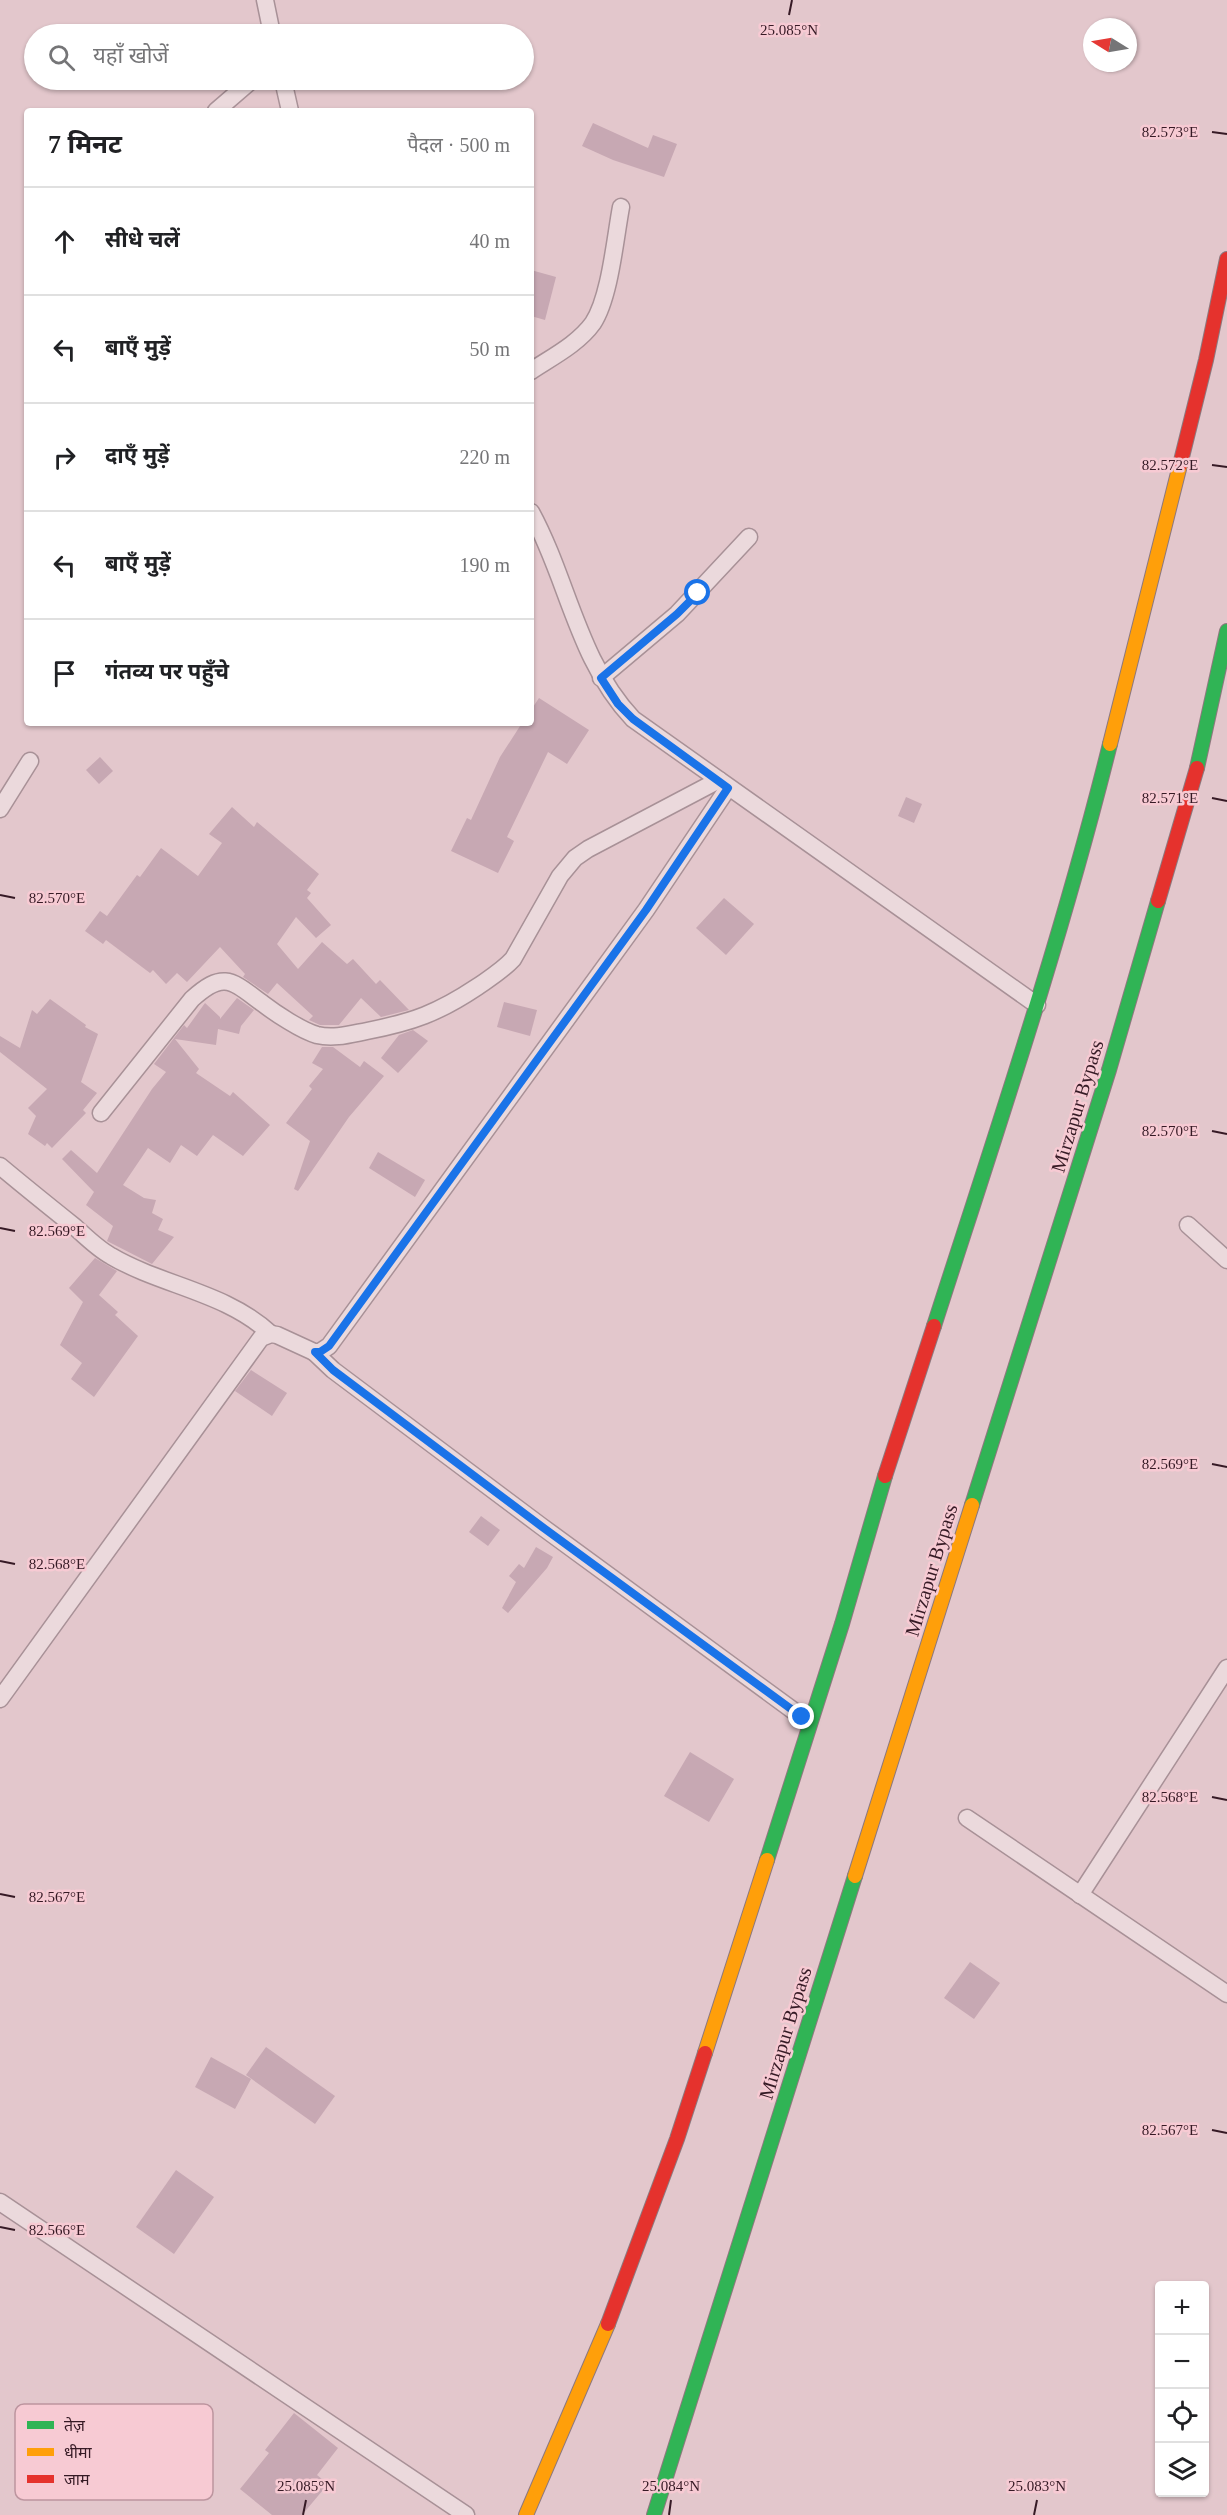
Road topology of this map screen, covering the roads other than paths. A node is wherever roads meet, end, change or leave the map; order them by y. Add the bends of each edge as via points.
1 (265, 0) edge
2 (270, 24) edge
3 (240, 90) edge
4 (285, 90) edge
5 (219, 108) edge
6 (289, 108) edge
7 (621, 207) dead end
8 (1227, 259) edge
9 (534, 369) edge
10 (534, 518) edge
11 (749, 537) dead end
12 (1227, 631) edge
13 (601, 678) junction
14 (30, 761) dead end
15 (724, 784) junction
16 (0, 808) edge
17 (1037, 1005) junction
18 (100, 1113) dead end
19 (0, 1166) edge
20 (1188, 1225) dead end
21 (1227, 1260) edge
22 (271, 1334) junction
23 (315, 1352) junction
24 (1227, 1668) edge
25 (0, 1699) edge
26 (802, 1717) dead end
27 (967, 1818) dead end
28 (1080, 1895) junction
29 (1227, 1994) edge
30 (0, 2202) edge
31 (466, 2515) edge
32 (526, 2515) edge
33 (654, 2515) edge

1 - 2 street
3 - 5 street
4 - 6 street
7 - 9 street via 601,306 592,324 571,345
8 - 17 highway via 1203,371 1093,813
10 - 13 street
11 - 13 street via 677,614
12 - 33 highway, Mirzapur Bypass via 1201,753 1109,1070
13 - 15 street via 633,719
14 - 16 street
15 - 17 street
15 - 18 street via 575,858 560,876 513,959 452,1004 404,1024 323,1036 262,1004 235,982 206,986
15 - 23 street via 646,910 329,1346
17 - 32 highway via 677,2139 615,2307
19 - 22 street via 108,1255 145,1274 234,1308
20 - 21 street
22 - 23 street
22 - 25 street via 261,1338
23 - 26 street via 333,1370 485,1485
24 - 28 street
27 - 28 street
28 - 29 street
30 - 31 street

